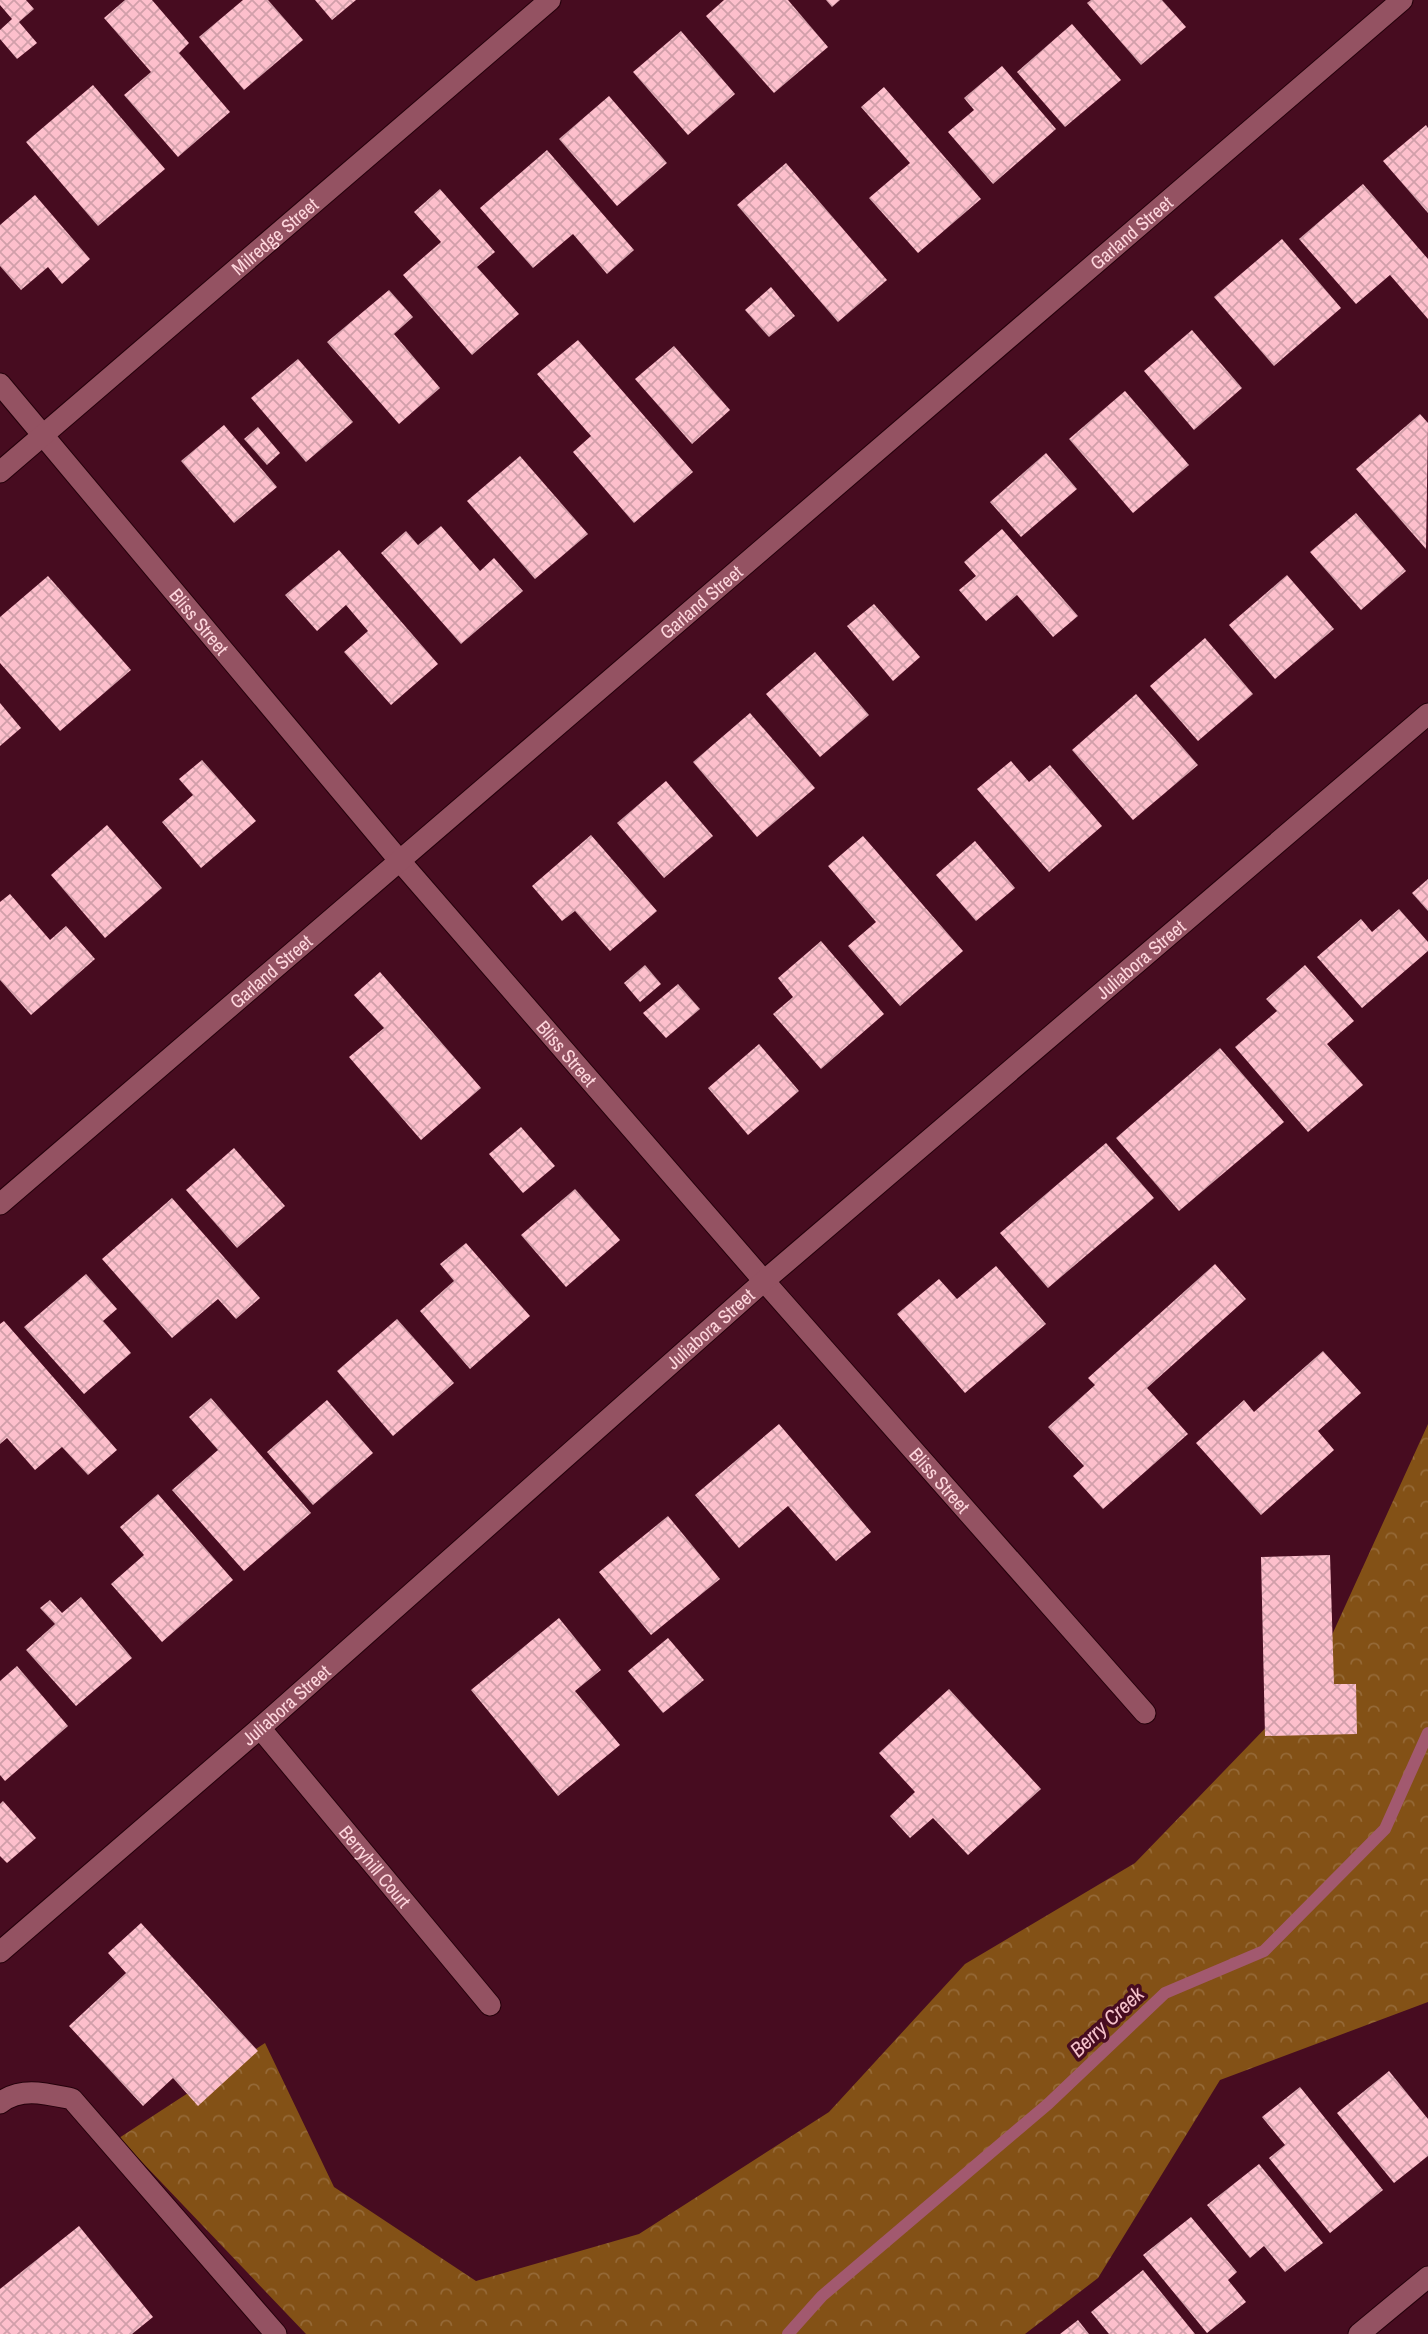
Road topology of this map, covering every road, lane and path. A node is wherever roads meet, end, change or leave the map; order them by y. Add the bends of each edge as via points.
1 (550, 0) edge
2 (1402, 0) edge
3 (0, 384) edge
4 (45, 434) junction
5 (0, 472) edge
6 (1428, 714) edge
7 (399, 860) junction
8 (0, 1204) edge
9 (764, 1281) junction
10 (1145, 1713) dead end
11 (260, 1728) junction
12 (0, 1952) edge
13 (490, 2004) dead end
14 (0, 2103) edge
15 (1428, 2277) edge
16 (276, 2334) edge
17 (1359, 2334) edge

1 - 4 street, Milredge Street
2 - 7 street, Garland Street
3 - 4 street, Bliss Street
4 - 5 street, Milredge Street
4 - 7 street, Bliss Street
6 - 9 street, Juliabora Street
7 - 8 street, Garland Street
7 - 9 street, Bliss Street
9 - 10 street, Bliss Street
9 - 11 street, Juliabora Street
11 - 12 street, Juliabora Street
11 - 13 street, Berryhill Court
14 - 16 street via 7,2097 39,2091 72,2099
15 - 17 street

